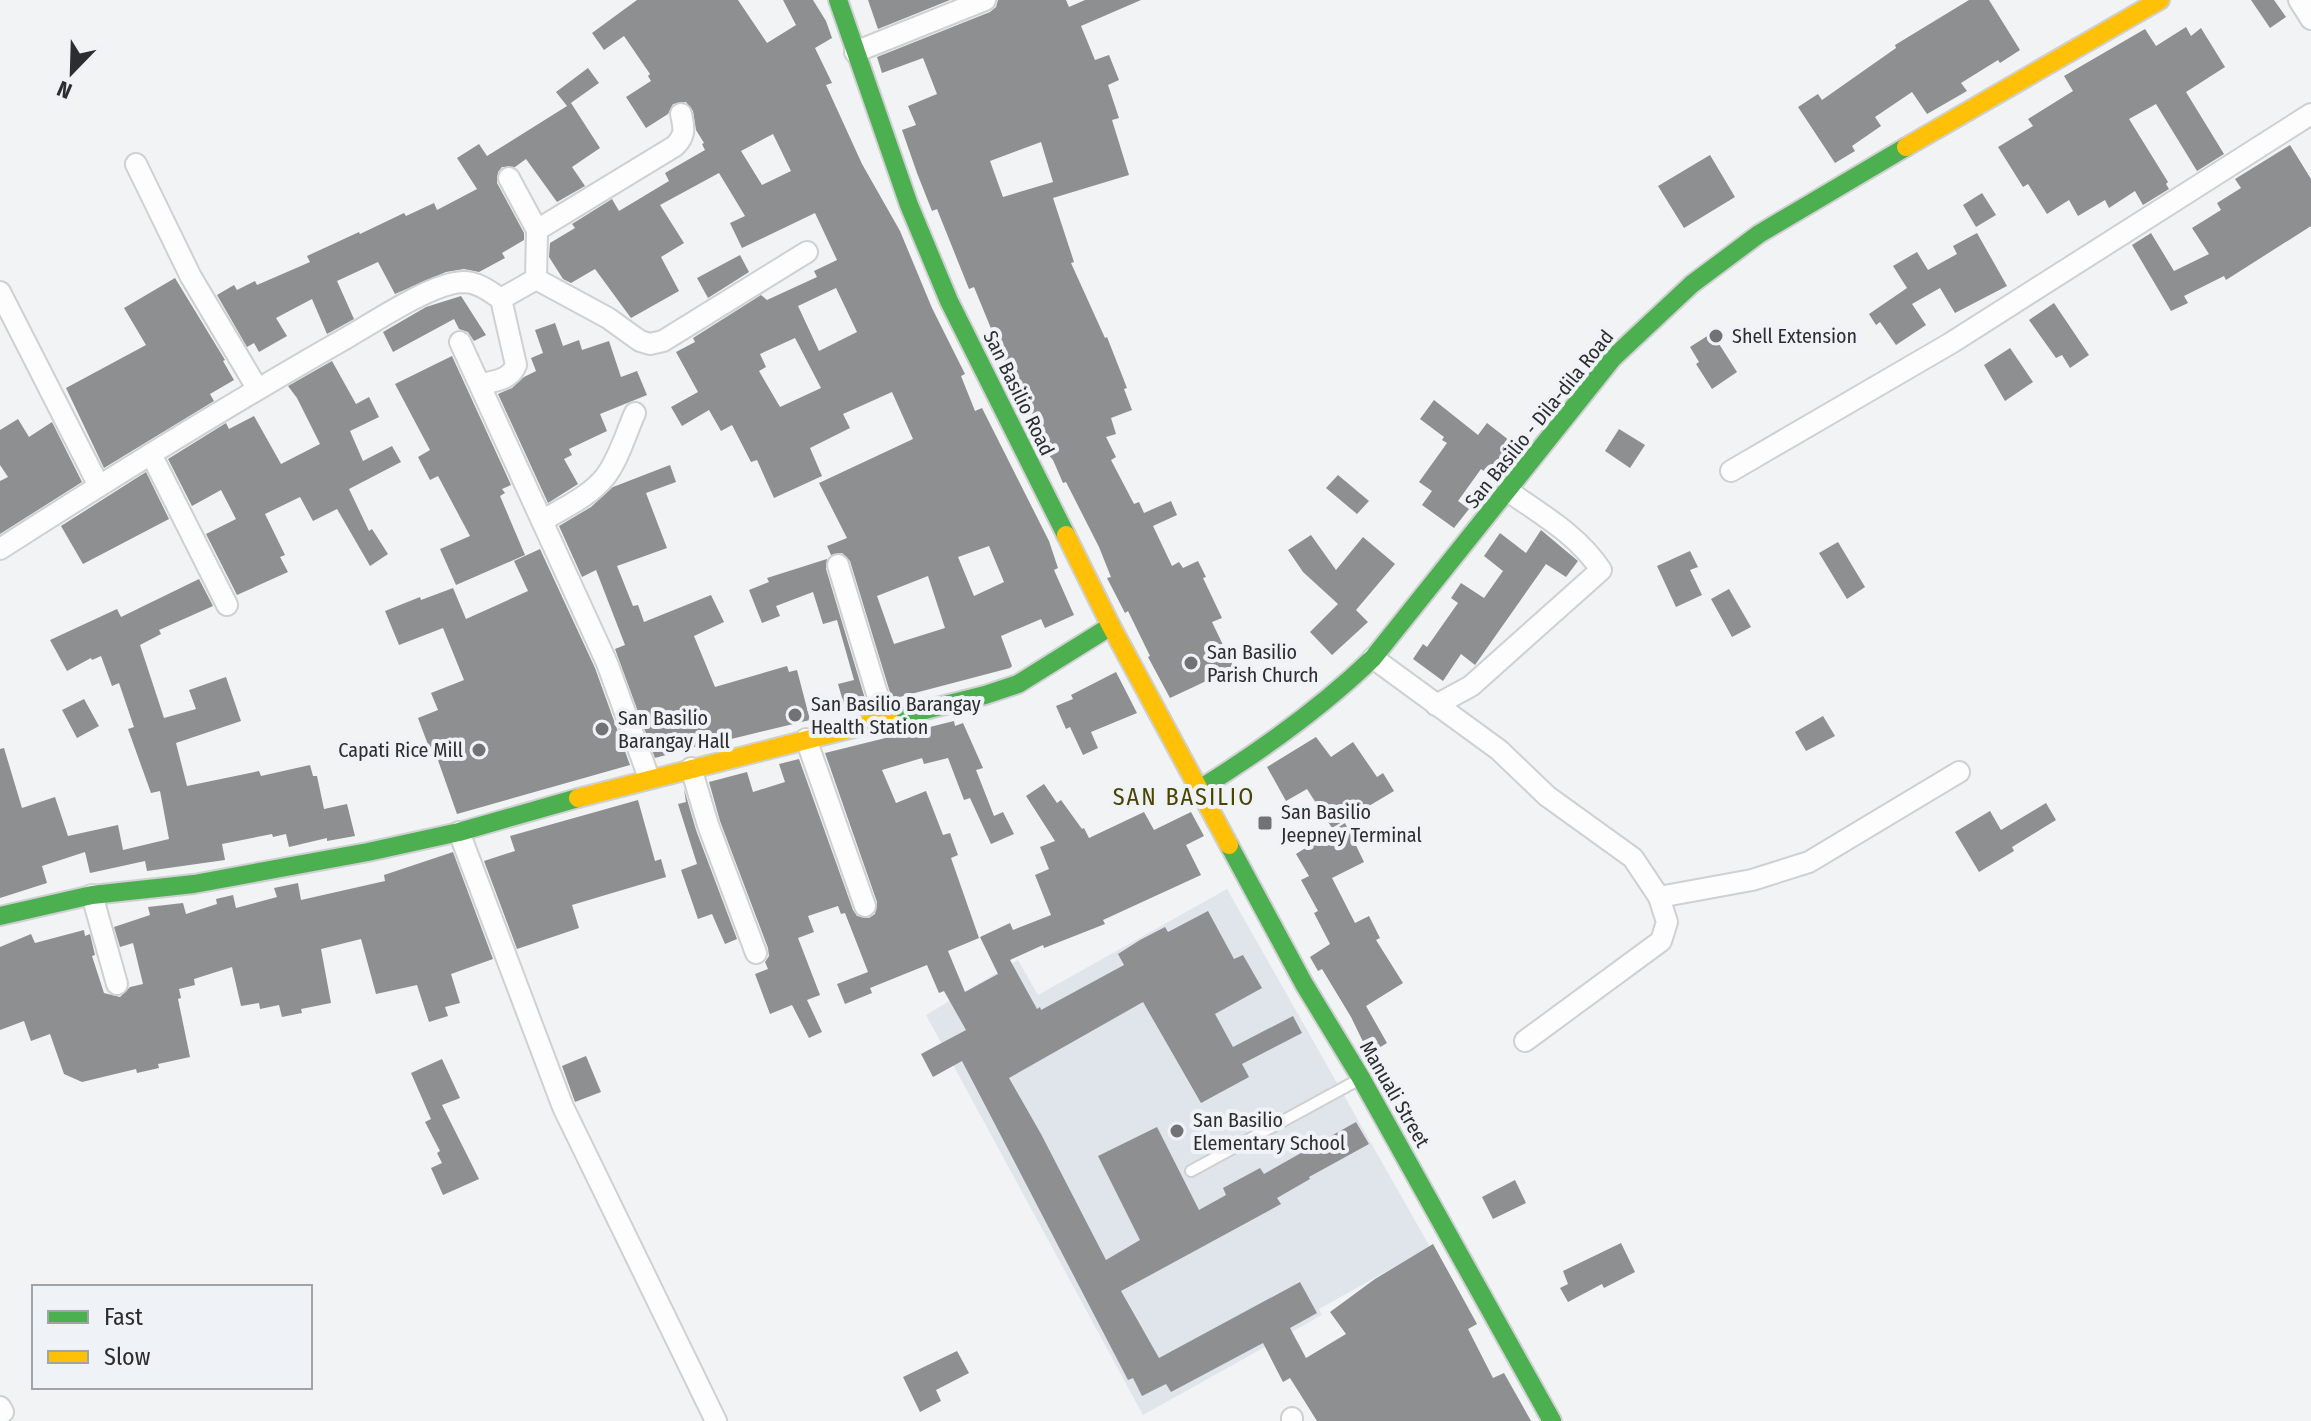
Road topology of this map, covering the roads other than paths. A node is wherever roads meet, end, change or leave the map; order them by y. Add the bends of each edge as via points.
1 (838, 0) edge
2 (985, 0) edge
3 (2160, 0) edge
4 (2299, 0) edge
5 (2311, 19) edge
6 (855, 52) junction
7 (681, 114) dead end
8 (2311, 114) edge
9 (136, 164) dead end
10 (509, 178) dead end
11 (537, 230) junction
12 (807, 252) dead end
13 (536, 279) junction
14 (0, 292) edge
15 (501, 299) junction
16 (460, 342) dead end
17 (481, 384) junction
18 (257, 388) junction
19 (635, 413) dead end
20 (151, 454) junction
21 (1731, 471) dead end
22 (99, 486) junction
23 (1508, 491) junction
24 (542, 521) junction
25 (0, 549) edge
26 (838, 565) dead end
27 (227, 605) dead end
28 (1111, 626) junction
29 (1373, 658) junction
30 (1436, 705) junction
31 (885, 720) junction
32 (806, 739) junction
33 (691, 768) junction
34 (1959, 772) dead end
35 (649, 778) junction
36 (1198, 790) junction
37 (459, 832) junction
38 (92, 895) junction
39 (1659, 897) junction
40 (865, 906) dead end
41 (0, 916) edge
42 (756, 953) dead end
43 (117, 984) dead end
44 (1525, 1041) dead end
45 (1361, 1078) junction
46 (1191, 1171) dead end
47 (0, 1407) edge
48 (0, 1414) edge
49 (716, 1421) edge
50 (1552, 1421) edge

1 - 6 street, San Basilio Road
2 - 6 street
3 - 23 street, San Basilio - Dila-dila Road via 1759,234 1692,284 1613,358
4 - 5 street
6 - 28 street, San Basilio Road via 949,301
7 - 11 street via 685,130 675,146
8 - 21 street via 1951,343
9 - 18 street via 191,277
10 - 11 street
11 - 13 street
12 - 13 street via 650,344
13 - 15 street
14 - 22 street
15 - 17 street via 516,365 506,378
15 - 18 street via 475,284 444,286
16 - 17 street
17 - 24 street
18 - 20 street
19 - 24 street via 601,481
20 - 22 street
20 - 27 street
22 - 25 street
23 - 29 street, San Basilio - Dila-dila Road
23 - 30 street via 1570,533 1601,570 1471,686
24 - 35 street via 607,663
26 - 31 street
28 - 31 street via 1018,684
28 - 36 street, San Basilio Road
29 - 30 street
29 - 36 street, San Basilio - Dila-dila Road via 1340,691 1267,747
30 - 39 street via 1633,858
31 - 32 street
32 - 33 street
32 - 40 street
33 - 35 street
33 - 42 street
34 - 39 street via 1809,862 1752,880
35 - 37 street
36 - 45 street, Manuali Street
37 - 38 street via 194,884
37 - 49 street via 563,1107
38 - 41 street
38 - 43 street
39 - 44 street via 1667,922 1661,941
45 - 46 lane
45 - 50 street, Manuali Street
47 - 48 street

